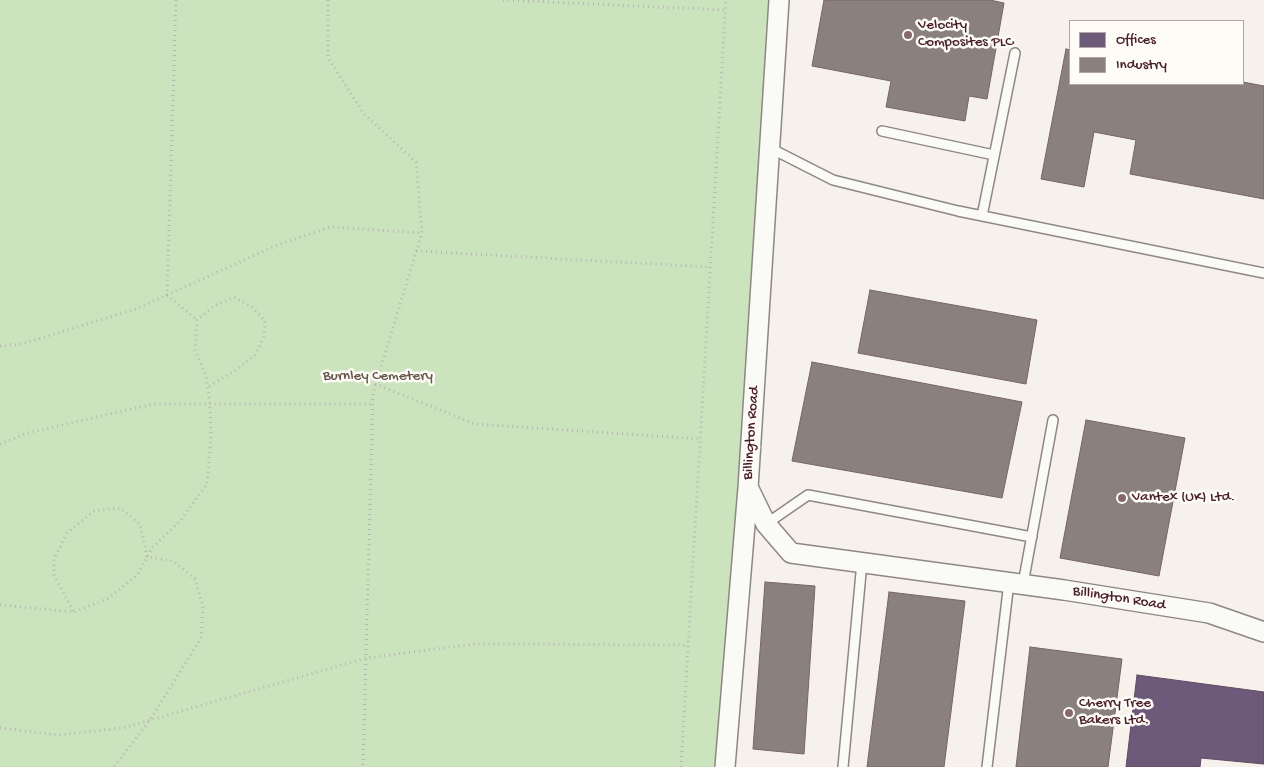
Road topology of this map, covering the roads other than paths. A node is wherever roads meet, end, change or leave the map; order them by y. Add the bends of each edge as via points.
1 (779, 0) edge
2 (1015, 53) dead end
3 (882, 131) dead end
4 (770, 147) junction
5 (994, 155) junction
6 (982, 216) junction
7 (1264, 272) edge
8 (1053, 420) dead end
9 (748, 488) junction
10 (766, 524) junction
11 (1032, 537) junction
12 (862, 562) junction
13 (1016, 583) junction
14 (1264, 632) edge
15 (725, 767) edge
16 (843, 767) edge
17 (987, 767) edge

1 - 4 street, Billington Road
2 - 5 lane
3 - 5 lane
4 - 6 lane via 833,180
4 - 9 street, Billington Road
5 - 6 lane
6 - 7 lane
8 - 11 lane
9 - 10 street, Billington Road
9 - 15 street
10 - 11 lane via 808,495
10 - 12 street, Billington Road via 791,553
11 - 13 lane
12 - 13 street, Billington Road
12 - 16 lane
13 - 14 street, Billington Road via 1209,613
13 - 17 lane

